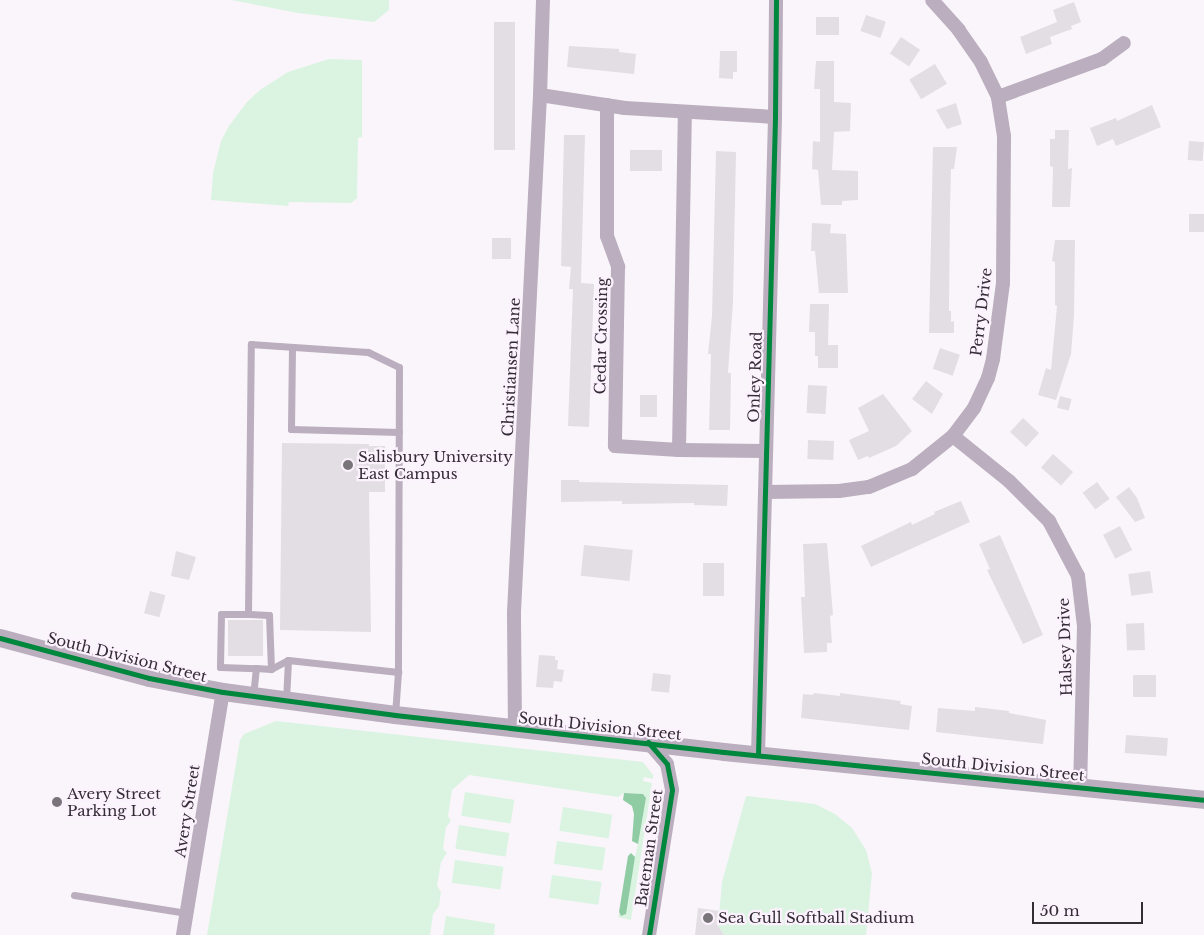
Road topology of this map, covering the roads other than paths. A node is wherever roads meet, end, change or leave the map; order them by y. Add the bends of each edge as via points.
1 (543, 0) edge
2 (776, 0) edge
3 (932, 0) edge
4 (1124, 44) dead end
5 (540, 95) junction
6 (998, 97) junction
7 (607, 106) junction
8 (685, 112) junction
9 (775, 117) junction
10 (292, 347) junction
11 (399, 432) junction
12 (952, 436) junction
13 (679, 450) junction
14 (766, 451) junction
15 (765, 492) junction
16 (248, 614) junction
17 (0, 638) edge
18 (288, 660) junction
19 (256, 668) junction
20 (271, 669) junction
21 (398, 672) junction
22 (223, 692) junction
23 (253, 696) junction
24 (286, 700) junction
25 (395, 715) junction
26 (515, 730) junction
27 (648, 742) junction
28 (758, 755) junction
29 (1080, 787) junction
30 (1204, 800) edge
31 (74, 895) dead end
32 (187, 913) junction
33 (183, 935) edge
34 (649, 935) edge

1 - 5 street
2 - 9 street, Onley Road
3 - 6 street, Perry Drive via 959,30 981,62
4 - 6 street via 1102,59
5 - 7 street
5 - 26 street, Christiansen Lane via 514,612
6 - 12 street, Perry Drive via 1004,136 1005,216 1003,283 993,358 974,408
7 - 8 street
7 - 13 street, Cedar Crossing via 606,236 618,267 615,446
8 - 9 street
8 - 13 street
9 - 14 street, Onley Road
10 - 11 lane via 368,352 399,367
10 - 11 lane via 291,429
10 - 16 lane via 251,344
11 - 21 lane
12 - 15 street, Perry Drive via 912,469 869,487 839,491
12 - 29 street, Halsey Drive via 1009,481 1049,521 1078,576 1084,626
13 - 14 street, Cedar Crossing
14 - 15 street, Onley Road
15 - 28 street, Onley Road
16 - 19 lane via 222,614 220,667
16 - 20 lane via 269,614
17 - 22 street, South Division Street via 150,678
18 - 20 lane
18 - 21 lane
18 - 24 lane
19 - 20 lane
19 - 23 lane
21 - 25 lane
22 - 23 street, South Division Street
22 - 32 street, Avery Street
23 - 24 street, South Division Street
24 - 25 street, South Division Street
25 - 26 street, South Division Street
26 - 27 street, South Division Street
27 - 28 street, South Division Street
27 - 34 street, Bateman Street via 667,764 672,790
28 - 29 street, South Division Street
29 - 30 street, South Division Street
31 - 32 lane
32 - 33 street, Avery Street

